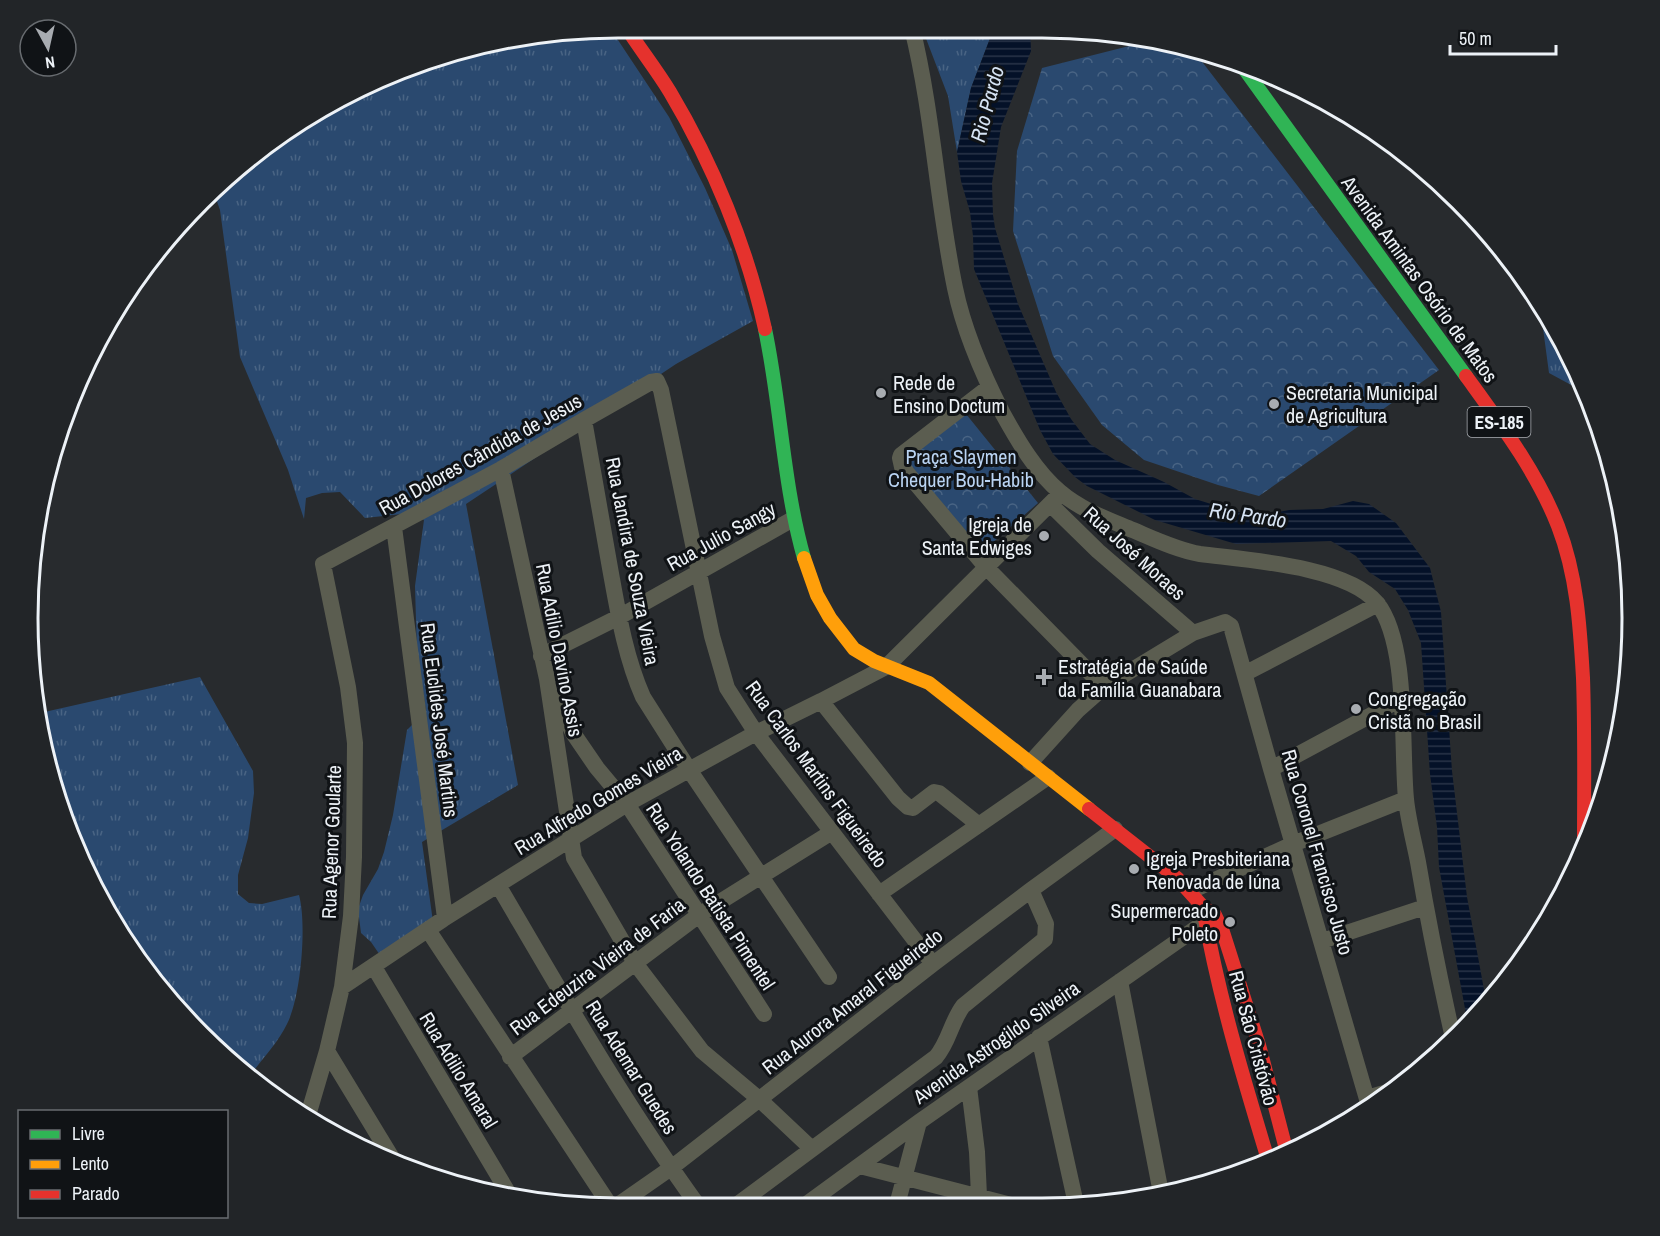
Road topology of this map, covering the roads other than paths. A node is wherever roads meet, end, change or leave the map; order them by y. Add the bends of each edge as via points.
1 (633, 38) edge
2 (914, 38) edge
3 (1250, 76) edge
4 (657, 381) joint
5 (989, 387) junction
6 (584, 420) junction
7 (501, 469) junction
8 (1056, 499) junction
9 (793, 519) junction
10 (394, 527) junction
11 (323, 564) joint
12 (986, 567) junction
13 (699, 572) junction
14 (1378, 604) junction
15 (619, 617) junction
16 (1193, 633) junction
17 (541, 656) junction
18 (886, 667) junction
19 (1246, 673) junction
20 (547, 679) junction
21 (1104, 687) junction
22 (1401, 699) junction
23 (821, 701) junction
24 (756, 733) junction
25 (1030, 763) junction
26 (688, 768) junction
27 (1271, 770) junction
28 (1048, 777) junction
29 (1406, 799) junction
30 (627, 804) junction
31 (979, 825) junction
32 (1584, 825) edge
33 (1115, 829) junction
34 (832, 832) junction
35 (571, 840) junction
36 (1293, 844) junction
37 (761, 877) junction
38 (498, 885) junction
39 (1031, 890) junction
40 (1191, 891) junction
41 (879, 894) junction
42 (1425, 907) junction
43 (699, 915) junction
44 (1208, 915) junction
45 (445, 918) junction
46 (428, 930) junction
47 (1322, 940) junction
48 (635, 963) junction
49 (933, 964) junction
50 (374, 967) junction
51 (829, 977) dead end
52 (1120, 981) junction
53 (342, 987) junction
54 (572, 1011) junction
55 (764, 1014) dead end
56 (1452, 1028) edge
57 (1039, 1037) junction
58 (327, 1051) junction
59 (510, 1057) junction
60 (969, 1087) junction
61 (759, 1099) junction
62 (1367, 1099) edge
63 (310, 1110) edge
64 (919, 1122) junction
65 (1285, 1145) edge
66 (812, 1149) junction
67 (388, 1151) edge
68 (1266, 1153) edge
69 (860, 1166) junction
70 (670, 1168) junction
71 (905, 1178) junction
72 (1160, 1186) edge
73 (505, 1187) edge
74 (979, 1196) junction
75 (1074, 1197) edge
76 (606, 1198) edge
77 (627, 1198) edge
78 (692, 1198) edge
79 (746, 1198) edge
80 (815, 1198) edge
81 (899, 1198) edge
82 (986, 1198) edge

1 - 9 main road, Rua São Cristóvão via 696,140 747,260 769,352
2 - 5 street via 955,290
3 - 32 main road, Avenida Amintas Osório de Matos / ES-185 via 1497,418 1554,515 1572,566 1577,594 1585,737
4 - 6 street, Rua Dolores Cândida de Jesus
4 - 13 street, Rua Carlos Martins Figueiredo
5 - 8 street
5 - 12 street via 900,458 902,466
6 - 7 street, Rua Dolores Cândida de Jesus
6 - 15 street, Rua Jandira de Souza Vieira
7 - 10 street, Rua Dolores Cândida de Jesus
7 - 17 street, Rua Adilio Davino Assis
8 - 12 street, Rua Alfredo Gomes Vieira
8 - 14 street via 1182,549 1263,560 1347,583
8 - 16 street, Rua José Moraes via 1098,551
9 - 13 street, Rua Julio Sangy
9 - 18 main road, Rua São Cristóvão via 811,582 830,618 859,654
10 - 11 street, Rua Dolores Cândida de Jesus
10 - 45 street, Rua Euclides José Martins
11 - 53 street, Rua Agenor Goularte via 355,743 351,916
12 - 18 street, Rua Alfredo Gomes Vieira
12 - 21 street
13 - 15 street, Rua Julio Sangy
13 - 24 street, Rua Carlos Martins Figueiredo via 727,688
14 - 19 street
14 - 22 street via 1393,641
15 - 17 street, Rua Julio Sangy
15 - 26 street, Rua Jandira de Souza Vieira via 632,672 643,697
16 - 19 street, Rua Coronel Francisco Justo via 1226,622 1231,626
16 - 21 street
17 - 20 street, Rua Adilio Davino Assis
18 - 23 street, Rua Alfredo Gomes Vieira
18 - 25 main road, Rua São Cristóvão via 929,683
19 - 27 street, Rua Coronel Francisco Justo
20 - 30 street, Rua Yolando Batista Pimentel via 573,733
20 - 35 street, Rua Adilio Davino Assis
21 - 25 street
22 - 27 street
22 - 29 street
23 - 24 street, Rua Alfredo Gomes Vieira
23 - 31 street via 908,807 913,808 934,792
24 - 26 street, Rua Alfredo Gomes Vieira
24 - 34 street, Rua Carlos Martins Figueiredo
25 - 28 main road, Rua São Cristóvão
26 - 30 street, Rua Alfredo Gomes Vieira
26 - 37 street, Rua Jandira de Souza Vieira
27 - 36 street, Rua Coronel Francisco Justo
28 - 31 street
28 - 33 main road, Rua São Cristóvão
29 - 36 street
29 - 42 street
30 - 35 street, Rua Alfredo Gomes Vieira
30 - 43 street, Rua Yolando Batista Pimentel
31 - 41 street
33 - 39 street, Rua Aurora Amaral Figueiredo
33 - 40 main road, Rua São Cristóvão
34 - 37 street, Rua Edeuzira Vieira de Faria
34 - 41 street, Rua Carlos Martins Figueiredo
35 - 38 street, Rua Alfredo Gomes Vieira
35 - 48 street, Rua Adilio Davino Assis via 577,865
36 - 40 street
36 - 47 street, Rua Coronel Francisco Justo
37 - 43 street, Rua Edeuzira Vieira de Faria
37 - 51 street, Rua Jandira de Souza Vieira
38 - 45 street, Rua Alfredo Gomes Vieira
38 - 54 street, Rua Ademar Guedes
39 - 49 street, Rua Aurora Amaral Figueiredo
39 - 66 street via 1046,924 1043,942 970,998 956,1016 936,1058
40 - 44 main road, Rua São Cristóvão
41 - 49 street, Rua Carlos Martins Figueiredo
42 - 47 street
42 - 56 street
43 - 48 street, Rua Edeuzira Vieira de Faria
43 - 55 street, Rua Yolando Batista Pimentel
44 - 52 street, Avenida Astrogildo Silveira
44 - 65 main road, Rua São Cristóvão via 1223,932 1259,1045
44 - 68 main road, Rua São Cristóvão via 1236,1052
45 - 46 street, Rua Alfredo Gomes Vieira
46 - 50 street, Rua Alfredo Gomes Vieira
46 - 59 street
47 - 62 street, Rua Coronel Francisco Justo
48 - 54 street, Rua Edeuzira Vieira de Faria
48 - 61 street, Rua Adilio Davino Assis via 702,1051
49 - 61 street, Rua Aurora Amaral Figueiredo
50 - 53 street, Rua Alfredo Gomes Vieira
50 - 73 street, Rua Adilio Amaral
52 - 57 street, Avenida Astrogildo Silveira
52 - 72 street
53 - 58 street, Rua Agenor Goularte
54 - 59 street, Rua Edeuzira Vieira de Faria
54 - 70 street, Rua Ademar Guedes
57 - 60 street, Avenida Astrogildo Silveira
57 - 75 street
58 - 63 street, Rua Agenor Goularte
58 - 67 street
59 - 76 street
60 - 64 street, Avenida Astrogildo Silveira
60 - 74 street
61 - 66 street, Rua Adilio Davino Assis
61 - 70 street, Rua Aurora Amaral Figueiredo
64 - 69 street, Avenida Astrogildo Silveira
64 - 71 street
66 - 79 street
69 - 71 street
69 - 80 street, Avenida Astrogildo Silveira
70 - 77 street, Rua Aurora Amaral Figueiredo
70 - 78 street, Rua Ademar Guedes
71 - 74 street
71 - 81 street
74 - 82 street

